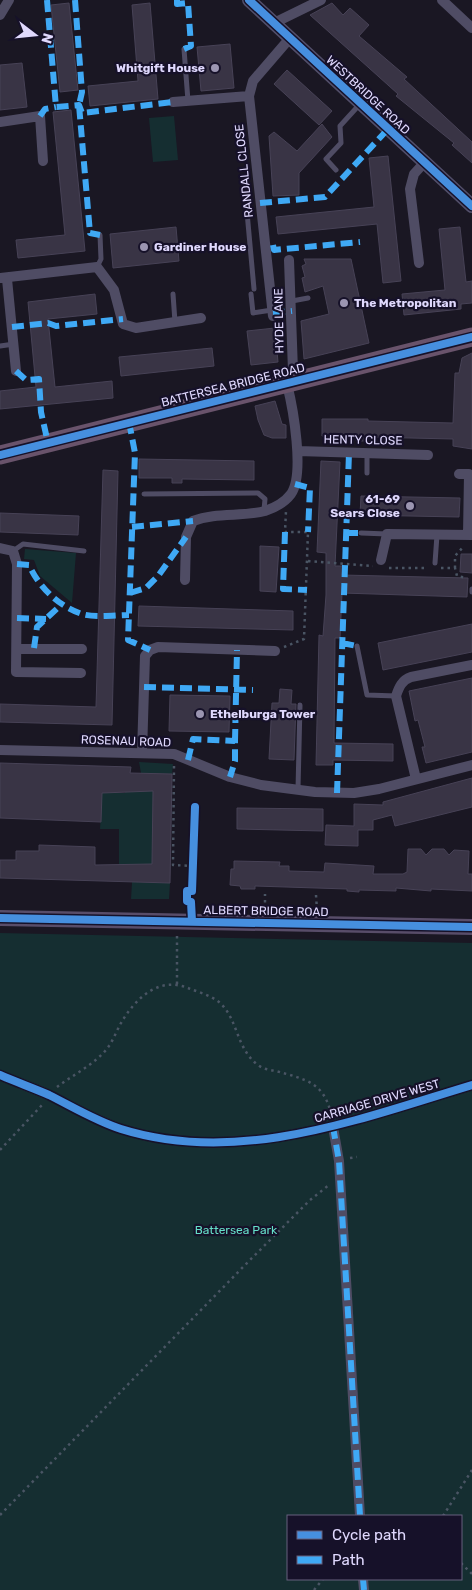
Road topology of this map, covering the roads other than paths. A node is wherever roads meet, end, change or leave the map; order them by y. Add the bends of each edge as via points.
1 (9, 0) edge
2 (249, 0) edge
3 (321, 0) edge
4 (442, 0) edge
5 (0, 15) edge
6 (274, 23) junction
7 (472, 28) edge
8 (290, 38) junction
9 (184, 49) dead end
10 (248, 96) junction
11 (188, 101) junction
12 (172, 102) dead end
13 (360, 103) junction
14 (0, 122) edge
15 (44, 162) dead end
16 (424, 163) junction
17 (336, 170) dead end
18 (472, 206) edge
19 (247, 212) dead end
20 (100, 235) dead end
21 (289, 260) dead end
22 (419, 262) dead end
23 (97, 267) junction
24 (4, 279) edge
25 (173, 294) dead end
26 (308, 298) dead end
27 (292, 302) junction
28 (273, 313) joint
29 (201, 318) dead end
30 (176, 322) junction
31 (472, 338) edge
32 (14, 344) junction
33 (0, 346) edge
34 (16, 371) dead end
35 (291, 383) junction
36 (298, 451) junction
37 (367, 453) junction
38 (0, 454) edge
39 (428, 454) dead end
40 (366, 474) dead end
41 (466, 474) edge
42 (144, 494) dead end
43 (264, 511) junction
44 (361, 533) dead end
45 (387, 534) junction
46 (437, 535) junction
47 (469, 539) edge
48 (0, 548) edge
49 (13, 551) junction
50 (84, 551) dead end
51 (381, 563) road end
52 (436, 566) road end
53 (185, 580) dead end
54 (358, 646) dead end
55 (17, 649) junction
56 (82, 649) dead end
57 (275, 651) road end
58 (472, 665) edge
59 (81, 673) dead end
60 (396, 696) junction
61 (300, 705) dead end
62 (0, 750) edge
63 (142, 753) junction
64 (472, 765) edge
65 (416, 779) junction
66 (298, 790) junction
67 (0, 918) edge
68 (472, 927) edge
69 (0, 1075) edge
70 (472, 1085) edge
71 (333, 1127) junction
72 (360, 1515) edge

1 - 5 street
2 - 6 main road, WESTBRIDGE ROAD
3 - 6 street
4 - 7 street
6 - 8 main road, WESTBRIDGE ROAD
8 - 10 street via 254,81
8 - 13 main road, WESTBRIDGE ROAD
9 - 11 lane
10 - 11 street
10 - 28 street, RANDALL CLOSE
11 - 12 street
13 - 16 main road, WESTBRIDGE ROAD
13 - 17 lane via 340,126 341,143 326,159
14 - 15 street via 40,116
16 - 18 main road, WESTBRIDGE ROAD
16 - 22 street via 414,174 410,189
19 - 28 lane via 253,313
20 - 23 lane via 101,259
21 - 27 street, HYDE LANE
23 - 24 street
23 - 30 street via 114,290 123,324 136,328
24 - 32 street
25 - 30 lane
26 - 27 lane
27 - 35 street, HYDE LANE
29 - 30 street
31 - 35 highway, BATTERSEA BRIDGE ROAD
32 - 33 lane
32 - 34 street
35 - 36 street, HYDE LANE
35 - 38 highway, BATTERSEA BRIDGE ROAD
36 - 37 street, HENTY CLOSE
36 - 43 street, HYDE LANE via 291,494
37 - 39 street, HENTY CLOSE
37 - 40 lane
41 - 47 street
42 - 43 lane via 258,494 265,499
43 - 53 street via 205,516 193,521 186,537
44 - 45 lane
45 - 46 street
45 - 51 street
46 - 47 street
46 - 52 lane
48 - 49 street
49 - 50 lane via 23,544
49 - 55 street via 17,564
54 - 60 lane via 367,695
55 - 56 street
55 - 59 street via 16,672
57 - 63 street via 158,647 150,650 146,656
58 - 60 street via 405,679
60 - 65 street
61 - 66 lane
62 - 63 street, ROSENAU ROAD
63 - 66 street, ROSENAU ROAD via 177,755 230,777
64 - 65 street, ROSENAU ROAD
65 - 66 street, ROSENAU ROAD via 354,793
67 - 68 main road, ALBERT BRIDGE ROAD via 188,928
69 - 71 street, CARRIAGE DRIVE WEST via 120,1129 168,1138 216,1143 253,1141
70 - 71 street, CARRIAGE DRIVE WEST
71 - 72 street via 339,1177

